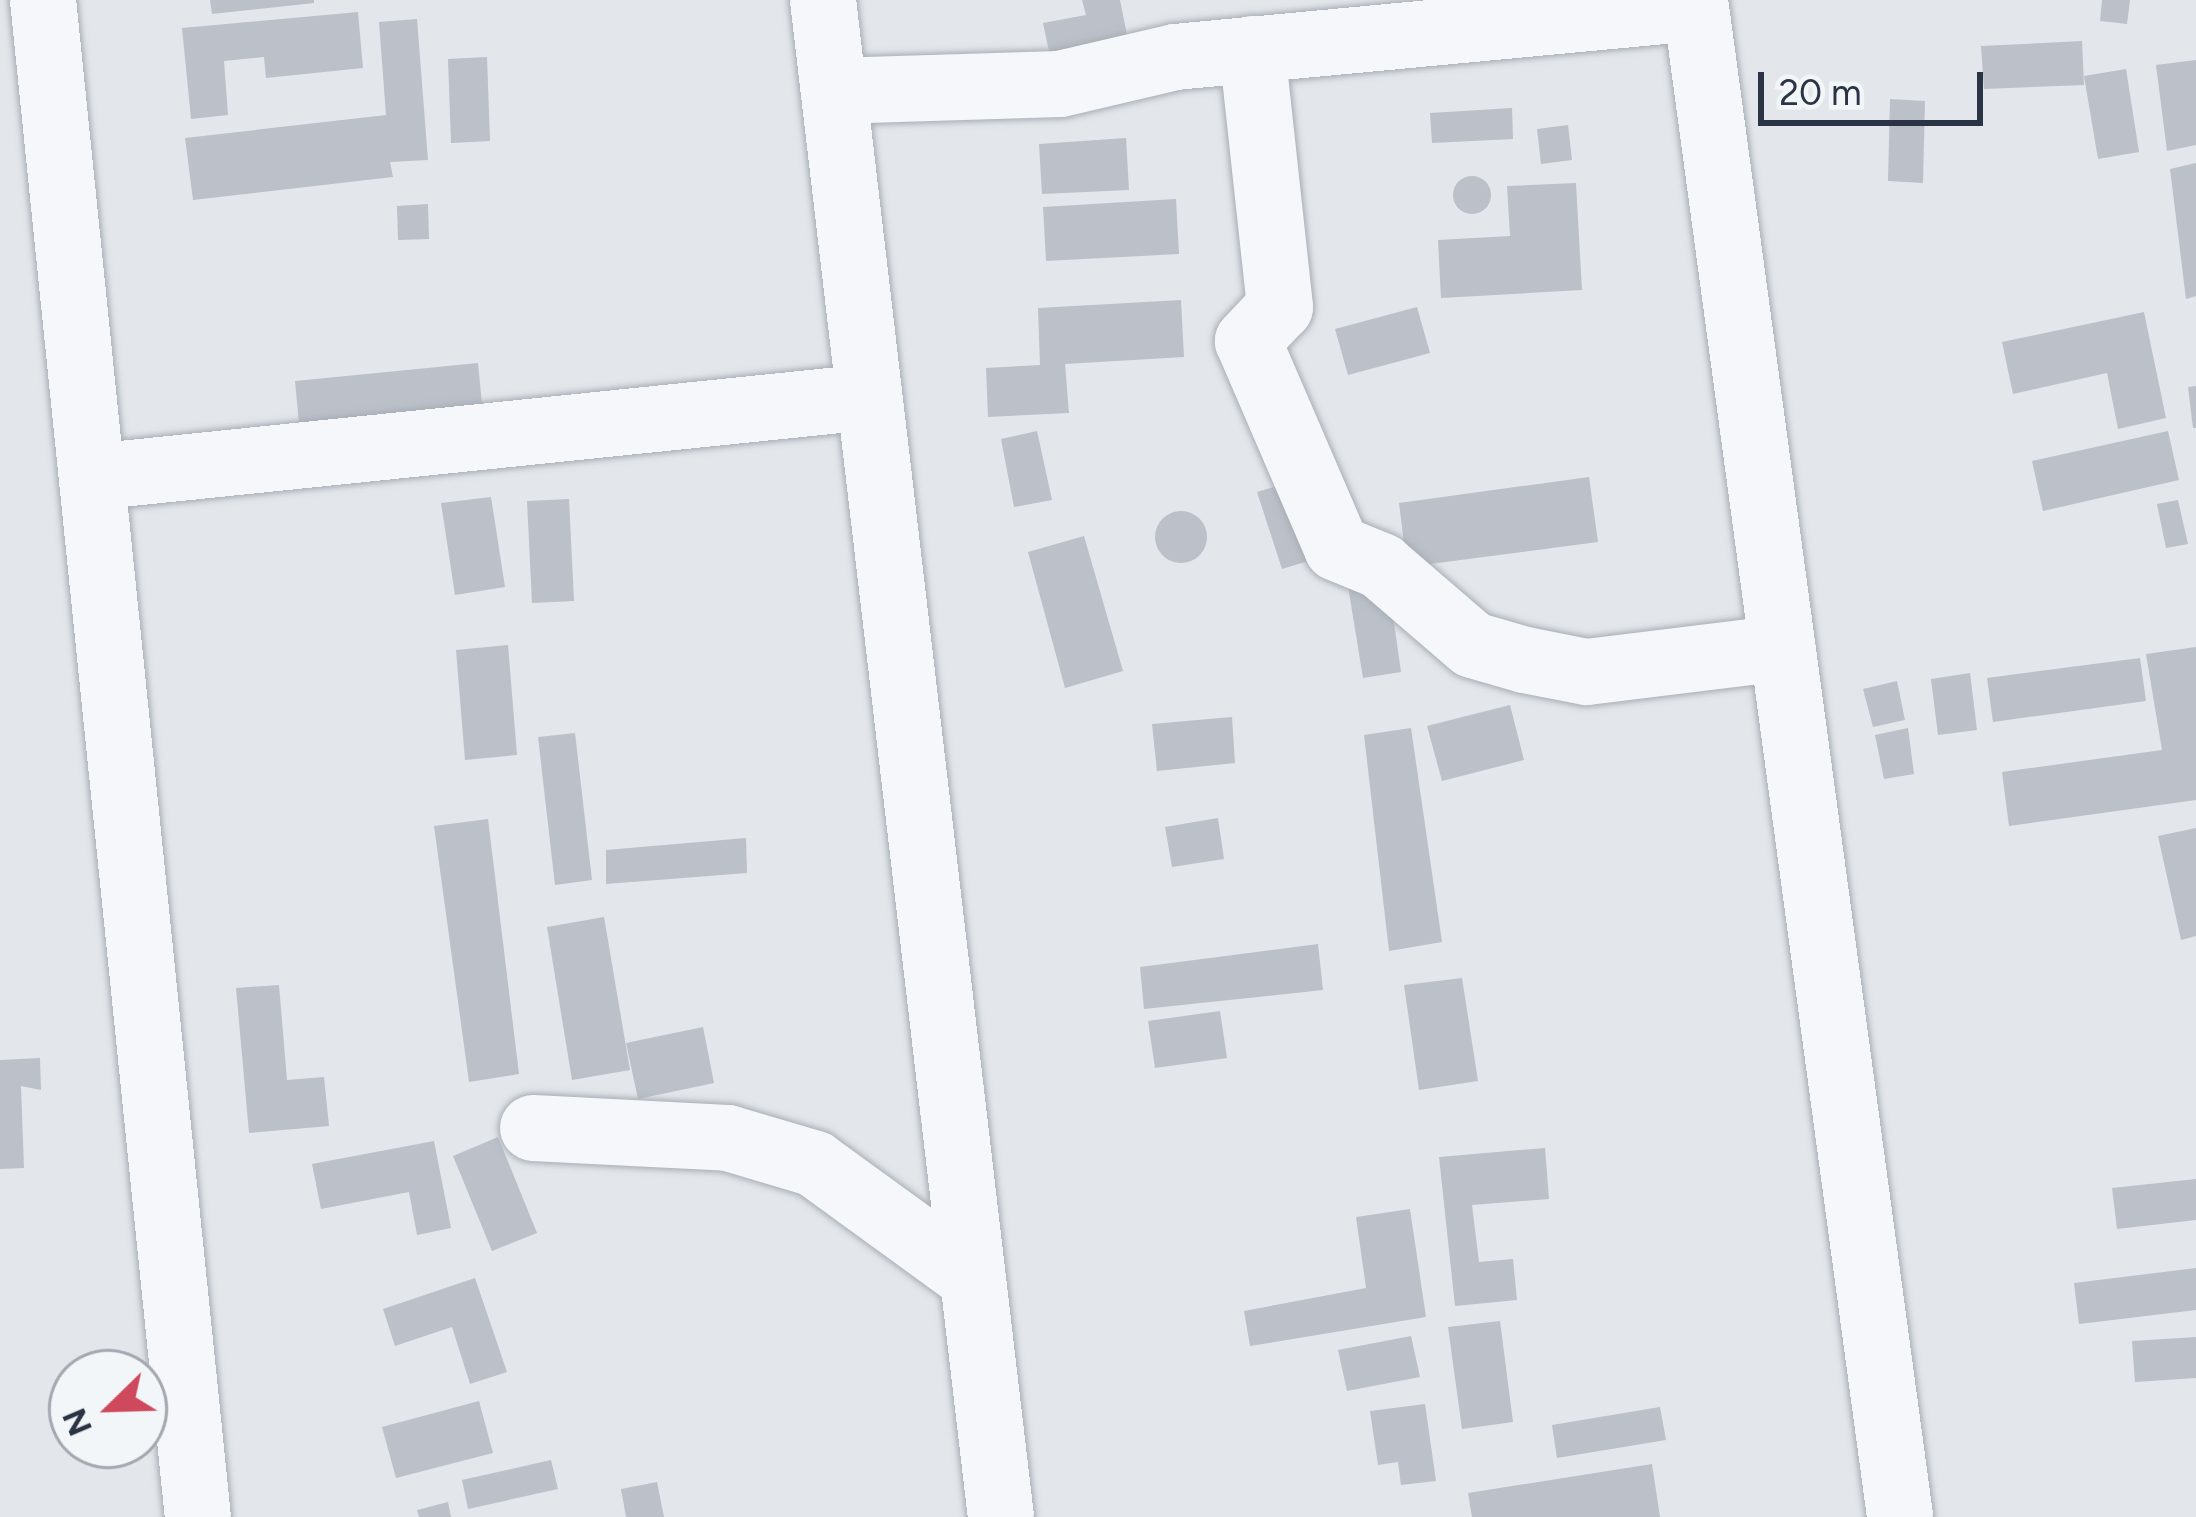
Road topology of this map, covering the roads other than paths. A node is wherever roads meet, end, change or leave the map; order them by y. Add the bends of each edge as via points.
1 (43, 0) edge
2 (823, 0) edge
3 (1695, 4) edge
4 (1252, 49) junction
5 (834, 91) junction
6 (869, 397) junction
7 (92, 477) junction
8 (1783, 648) junction
9 (532, 1128) dead end
10 (973, 1279) junction
11 (198, 1517) edge
12 (1001, 1517) edge
13 (1900, 1517) edge

1 - 7 street
2 - 5 street
3 - 4 street
3 - 8 street
4 - 5 street via 1060,83
4 - 8 street via 1280,307 1248,340 1337,548 1382,566 1473,645 1525,660 1587,672
5 - 6 street
6 - 7 street
6 - 10 street
7 - 11 street
8 - 13 street
9 - 10 street via 728,1138 815,1164
10 - 12 street

